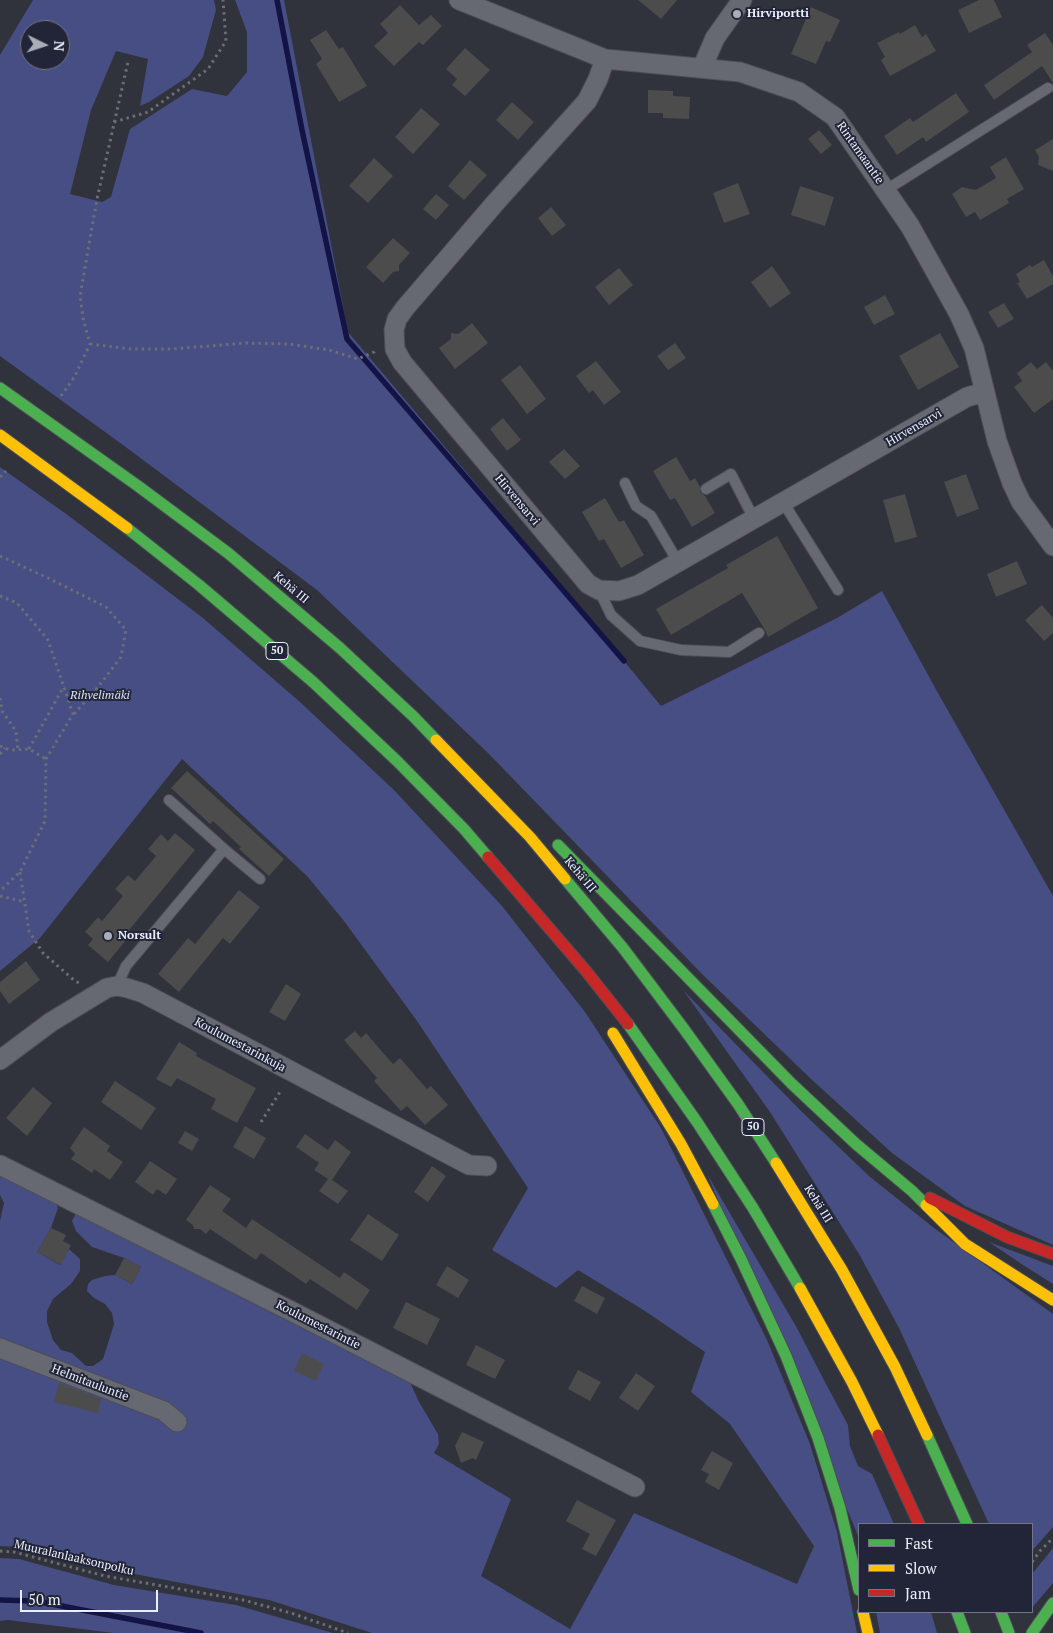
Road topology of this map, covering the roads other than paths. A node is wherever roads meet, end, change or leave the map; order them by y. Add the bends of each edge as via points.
1 (460, 0) edge
2 (742, 0) edge
3 (605, 59) junction
4 (702, 68) junction
5 (1048, 88) dead end
6 (886, 190) junction
7 (0, 388) edge
8 (985, 392) junction
9 (0, 435) edge
10 (625, 482) dead end
11 (706, 489) dead end
12 (783, 502) junction
13 (754, 519) junction
14 (1053, 546) edge
15 (678, 562) junction
16 (599, 590) junction
17 (838, 590) dead end
18 (759, 633) dead end
19 (471, 775) junction
20 (169, 800) dead end
21 (524, 814) dead end
22 (553, 840) dead end
23 (224, 849) junction
24 (260, 879) dead end
25 (524, 898) junction
26 (577, 978) dead end
27 (117, 986) junction
28 (609, 1026) dead end
29 (0, 1060) edge
30 (0, 1165) edge
31 (487, 1166) dead end
32 (912, 1191) junction
33 (1053, 1254) edge
34 (1053, 1300) edge
35 (0, 1348) edge
36 (178, 1422) dead end
37 (635, 1487) dead end
38 (919, 1523) edge
39 (967, 1523) edge
40 (858, 1586) edge
41 (1053, 1603) edge
42 (864, 1613) edge
43 (957, 1613) edge
44 (1001, 1613) edge
45 (868, 1633) edge
46 (965, 1633) edge
47 (1010, 1633) edge
48 (1032, 1633) edge

1 - 3 street, Rintamaantie
2 - 4 street via 715,38
3 - 4 street, Rintamaantie
3 - 16 street, Hirvensarvi via 587,101 405,308 394,330 395,349 402,362 588,584
4 - 6 street, Rintamaantie via 740,72 799,92 818,104 835,117
5 - 6 lane
6 - 8 street, Rintamaantie via 959,314 974,348
7 - 19 highway, Kehä III / 50 via 228,553 340,648
8 - 12 street, Hirvensarvi via 967,398
8 - 14 street, Rintamaantie via 1012,483 1021,502
9 - 25 highway, 50 via 115,518 313,682 398,761 464,829
10 - 15 lane via 636,506 651,516
11 - 13 lane via 731,474
12 - 13 street, Hirvensarvi
12 - 17 lane
13 - 15 street, Hirvensarvi
15 - 16 street, Hirvensarvi via 619,592
16 - 18 lane via 611,615 640,641 681,650 729,652
19 - 21 highway
19 - 39 highway, Kehä III / 50 via 530,837 623,948 738,1104 851,1286 895,1367
20 - 23 lane
22 - 32 highway via 792,1084
23 - 24 lane
23 - 27 lane via 126,966
25 - 26 highway
25 - 38 highway, 50 via 641,1041 753,1208 852,1382
27 - 29 street via 107,988 51,1022
27 - 31 street, Koulumestarinkuja via 143,993 469,1165
28 - 40 highway via 681,1144 741,1259 786,1356 818,1438 840,1508
30 - 37 street, Koulumestarintie
32 - 33 highway via 1006,1237
32 - 34 highway via 965,1244
35 - 36 street, Helmitauluntie via 164,1411
41 - 48 highway
42 - 45 highway
43 - 46 highway
44 - 47 highway

